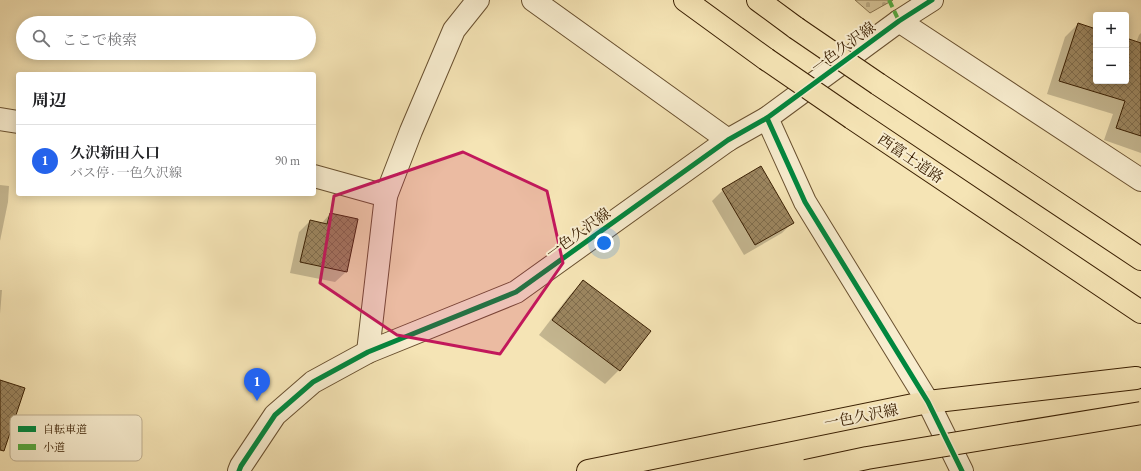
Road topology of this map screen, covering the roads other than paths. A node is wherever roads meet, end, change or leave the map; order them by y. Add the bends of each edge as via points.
1 (478, 0) edge
2 (533, 0) edge
3 (685, 0) edge
4 (758, 0) edge
5 (932, 0) edge
6 (899, 21) junction
7 (767, 118) junction
8 (0, 119) edge
9 (16, 122) edge
10 (728, 140) junction
11 (316, 177) edge
12 (1141, 180) edge
13 (386, 196) junction
14 (1141, 259) edge
15 (1141, 312) edge
16 (368, 352) junction
17 (1136, 378) dead end
18 (928, 402) junction
19 (1141, 413) edge
20 (239, 471) edge
21 (588, 471) edge
22 (806, 471) edge
23 (962, 471) edge

1 - 13 street via 454,30
2 - 10 street
3 - 15 main road, 西富士道路, bridge via 852,118
4 - 14 main road, bridge via 878,84
5 - 6 street, 一色久沢線
6 - 7 street, 一色久沢線
6 - 12 street
7 - 10 street, 一色久沢線
7 - 18 street via 805,202
8 - 9 street
10 - 16 street, 一色久沢線 via 516,292
11 - 13 street
13 - 16 street
16 - 20 street, 一色久沢線 via 313,382 275,414
17 - 18 main road, 一色久沢線
18 - 21 main road, 一色久沢線
18 - 23 street
19 - 22 main road, bridge via 867,458

